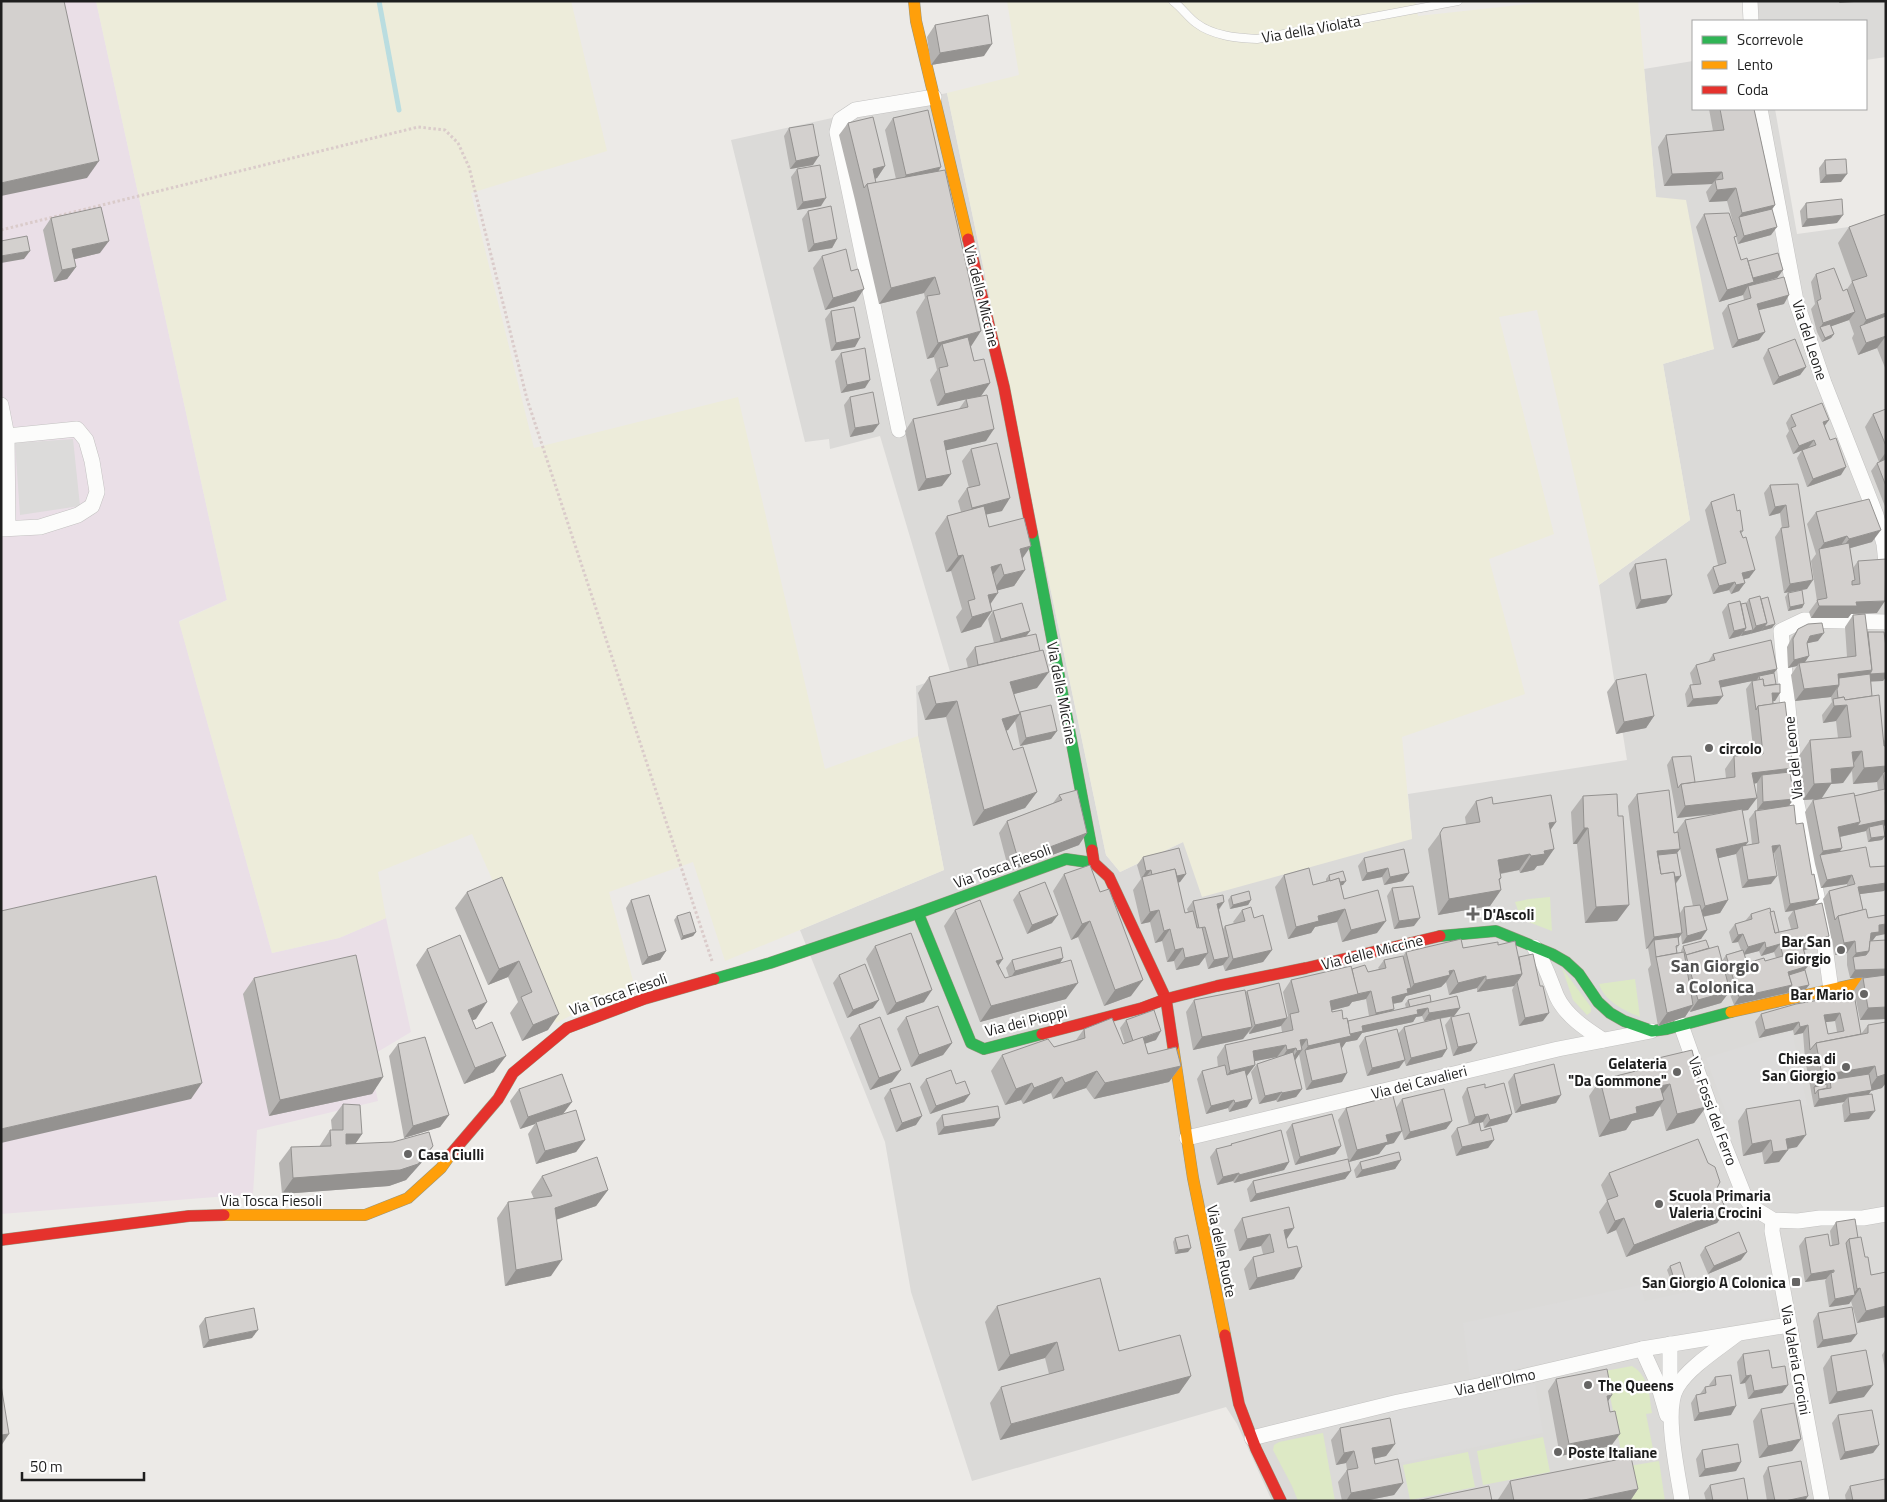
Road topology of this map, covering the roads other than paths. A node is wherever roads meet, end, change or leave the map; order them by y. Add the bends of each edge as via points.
1 (914, 1) edge
2 (1173, 1) edge
3 (1458, 1) edge
4 (1750, 1) edge
5 (1750, 20) edge
6 (934, 97) junction
7 (1760, 110) edge
8 (1, 405) edge
9 (899, 430) dead end
10 (7, 436) junction
11 (5, 529) edge
12 (1886, 563) edge
13 (1886, 622) edge
14 (1094, 863) junction
15 (918, 913) junction
16 (1534, 947) junction
17 (1886, 981) edge
18 (1831, 990) junction
19 (1166, 999) junction
20 (1682, 1025) junction
21 (1652, 1031) junction
22 (1603, 1040) junction
23 (1187, 1138) junction
24 (1886, 1214) edge
25 (1773, 1220) junction
26 (1, 1240) edge
27 (1789, 1325) junction
28 (1738, 1332) junction
29 (1670, 1344) junction
30 (1642, 1349) junction
31 (1670, 1406) junction
32 (1672, 1431) junction
33 (1252, 1438) junction
34 (1281, 1501) edge
35 (1682, 1501) edge
36 (1822, 1501) edge

1 - 6 street, Via delle Miccine
2 - 3 lane, Via della Violata via 1197,24 1215,33 1257,39
4 - 5 street
6 - 9 street via 854,110 840,120 837,132
6 - 14 street, Via delle Miccine via 1004,387
7 - 12 street, Via del Leone via 1796,301 1876,516
8 - 10 street
10 - 11 street
10 - 11 street via 77,429 86,440 96,492 92,506 78,515 40,527
13 - 18 street, Via del Leone via 1804,620 1781,631 1797,804 1820,910
14 - 15 street, Via Tosca Fiesoli via 1066,859
14 - 19 street via 1110,878
15 - 19 street, Via dei Pioppi via 972,1043 984,1049
15 - 26 street, Via Tosca Fiesoli via 770,963 644,999 567,1028 513,1072 498,1099 441,1168 408,1198 365,1215 189,1216
16 - 19 street, Via delle Miccine via 1496,931 1453,934
16 - 21 street, Via delle Miccine via 1566,962 1610,1013
16 - 22 street via 1567,1012
17 - 18 street
18 - 20 street
19 - 23 street, Via delle Ruote
20 - 21 street
20 - 25 street, Via Fossi del Ferro via 1744,1195 1752,1207
21 - 22 street, Via dei Cavalieri
22 - 23 street, Via dei Cavalieri via 1558,1048
23 - 33 street, Via delle Ruote via 1206,1250 1237,1394
24 - 25 street, Via Fossi del Ferro via 1862,1218
25 - 27 street, Via Valeria Crocini via 1772,1231
27 - 28 street, Via dell'Olmo
27 - 36 street, Via Valeria Crocini
28 - 29 street, Via dell'Olmo
28 - 31 street via 1684,1377
29 - 30 street, Via dell'Olmo
29 - 31 street
30 - 32 street via 1658,1384
30 - 33 street, Via dell'Olmo via 1398,1402
31 - 32 street
32 - 35 street
33 - 34 street, Via delle Ruote

